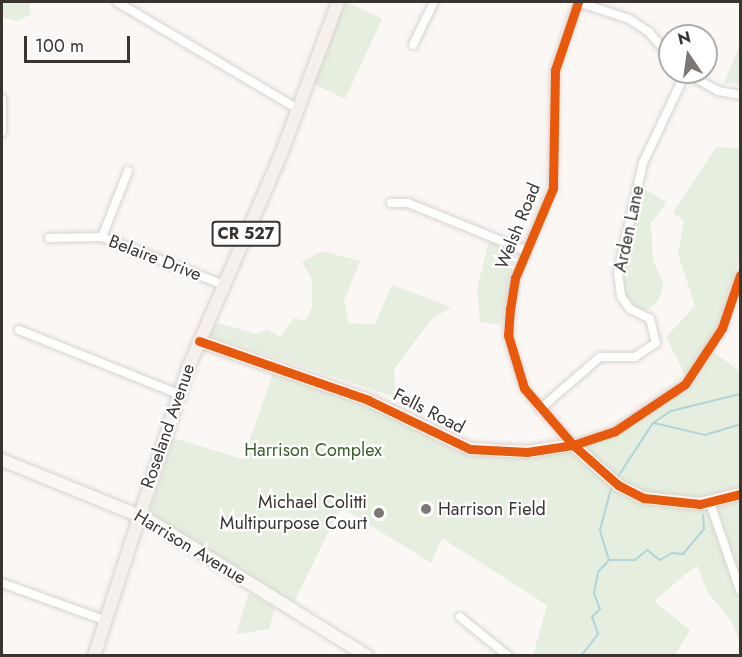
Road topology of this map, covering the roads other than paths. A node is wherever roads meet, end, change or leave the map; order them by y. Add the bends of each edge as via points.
1 (117, 2) edge
2 (338, 2) edge
3 (434, 2) edge
4 (578, 2) edge
5 (658, 43) edge
6 (413, 45) dead end
7 (679, 84) edge
8 (705, 84) edge
9 (741, 95) edge
10 (2, 99) edge
11 (298, 109) junction
12 (2, 132) edge
13 (129, 171) dead end
14 (391, 203) dead end
15 (102, 237) junction
16 (49, 238) dead end
17 (526, 251) junction
18 (741, 275) edge
19 (224, 285) junction
20 (19, 330) dead end
21 (199, 341) junction
22 (178, 394) junction
23 (540, 409) junction
24 (573, 445) junction
25 (2, 460) edge
26 (741, 494) edge
27 (710, 503) junction
28 (138, 514) junction
29 (2, 583) edge
30 (741, 590) edge
31 (460, 617) dead end
32 (104, 620) junction
33 (94, 656) edge
34 (368, 656) edge
35 (508, 656) edge

1 - 11 street
2 - 11 main road, Roseland Avenue / CR 527
3 - 6 street
4 - 5 street via 629,19
4 - 17 street, Welsh Road via 555,70 553,188
7 - 23 street, Arden Lane via 643,163 618,273 621,296 630,309 650,320 656,343 636,357 600,357
8 - 9 street
10 - 12 street
11 - 19 main road, Roseland Avenue / CR 527
13 - 15 street
14 - 17 street via 408,203
15 - 16 street, Belaire Drive
15 - 19 street, Belaire Drive
17 - 23 street, Welsh Road via 515,278 508,334 524,388
18 - 24 street via 722,328 685,384 625,426
19 - 21 main road, Roseland Avenue / CR 527
20 - 22 street
21 - 22 main road, Roseland Avenue / CR 527
21 - 24 street, Fells Road via 368,400 470,449 520,452
22 - 28 main road, Roseland Avenue / CR 527
23 - 24 street, Welsh Road
24 - 27 street via 614,482 658,501
25 - 28 street, Harrison Avenue
26 - 27 street
27 - 30 street
28 - 32 main road, Roseland Avenue / CR 527
28 - 34 street, Harrison Avenue
29 - 32 street
31 - 35 street
32 - 33 main road, Roseland Avenue / CR 527

